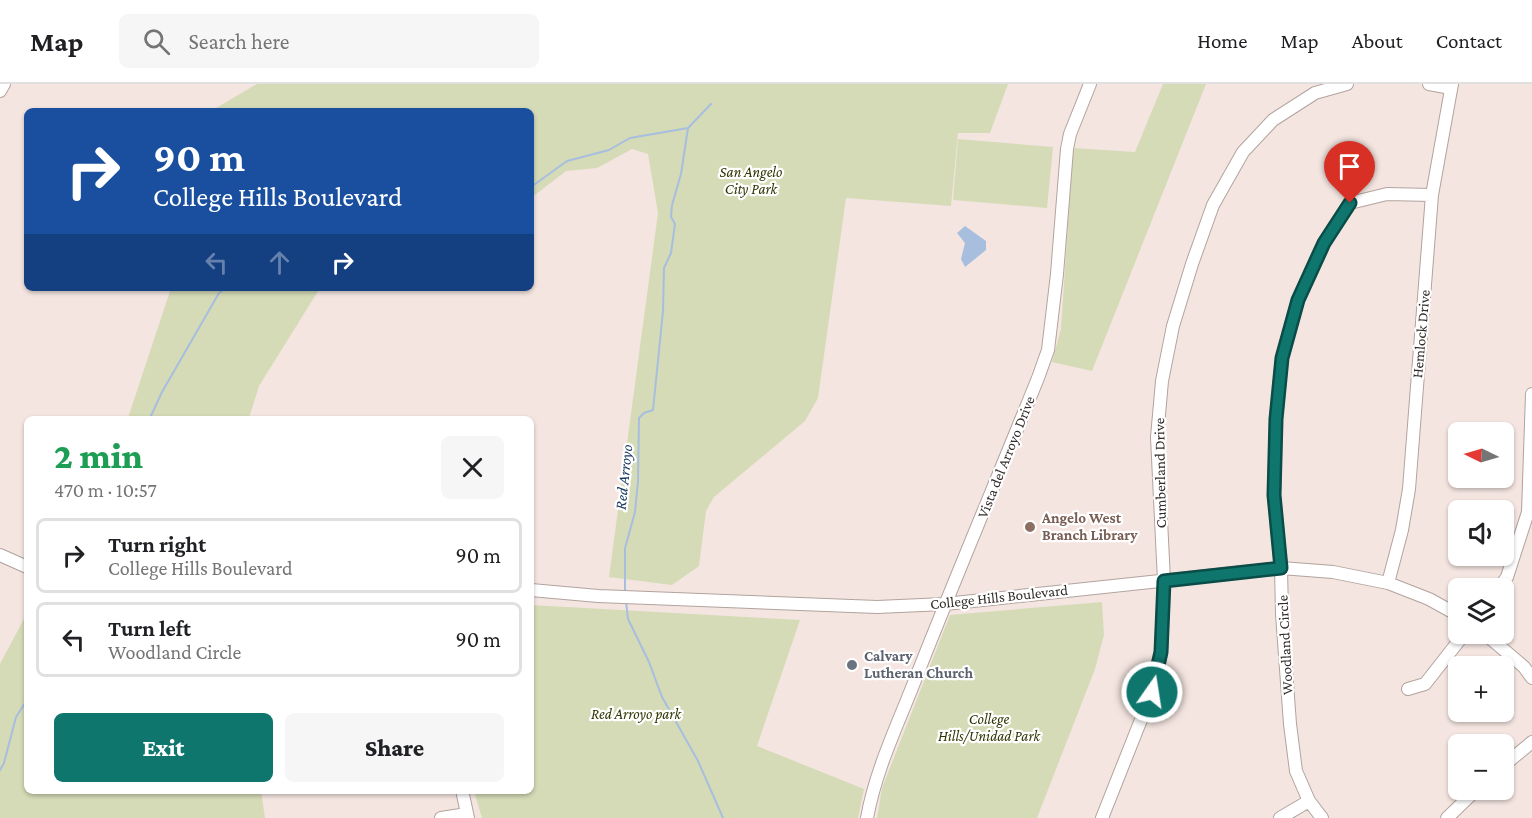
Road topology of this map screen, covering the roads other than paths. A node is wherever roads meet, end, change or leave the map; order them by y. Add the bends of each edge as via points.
1 (4, 84) edge
2 (1090, 84) edge
3 (1347, 84) edge
4 (1430, 84) edge
5 (1452, 86) edge
6 (1313, 88) edge
7 (0, 91) edge
8 (1432, 195) junction
9 (1532, 394) edge
10 (0, 555) edge
11 (24, 566) edge
12 (1281, 568) junction
13 (1506, 578) edge
14 (1164, 581) junction
15 (1388, 583) junction
16 (534, 590) edge
17 (945, 604) junction
18 (1448, 609) edge
19 (1456, 644) edge
20 (1497, 644) edge
21 (1532, 678) edge
22 (1408, 689) dead end
23 (1532, 742) edge
24 (1514, 757) edge
25 (463, 794) edge
26 (1466, 800) edge
27 (1309, 801) junction
28 (468, 816) edge
29 (441, 818) edge
30 (867, 818) edge
31 (1102, 818) edge
32 (1280, 818) edge
33 (1322, 818) edge
34 (1447, 818) edge

1 - 7 street
2 - 17 street, Vista del Arroyo Drive via 1067,149 1048,350
3 - 6 street, Cumberland Drive
4 - 5 street
5 - 8 street, Hemlock Drive
6 - 14 street, Cumberland Drive via 1273,120 1243,152 1213,205 1173,326 1162,381 1157,437
8 - 12 street, Woodland Circle via 1387,194 1350,203 1324,243 1298,300 1282,358 1276,419 1274,495
8 - 15 street, Hemlock Drive via 1409,489
9 - 13 street via 1528,512
10 - 11 street
12 - 14 street, College Hills Boulevard
12 - 15 street, College Hills Boulevard via 1333,572
12 - 27 street, Woodland Circle via 1290,724 1296,771
14 - 17 street, College Hills Boulevard
14 - 31 street, Cumberland Drive via 1161,652 1152,692
15 - 18 street, College Hills Boulevard
16 - 17 street, College Hills Boulevard via 650,599 878,607
17 - 30 street, Vista del Arroyo Drive via 881,766
19 - 22 street via 1425,684
20 - 21 street
23 - 24 street
25 - 28 street
26 - 34 street
27 - 32 street
27 - 33 street, Woodland Circle
28 - 29 street

